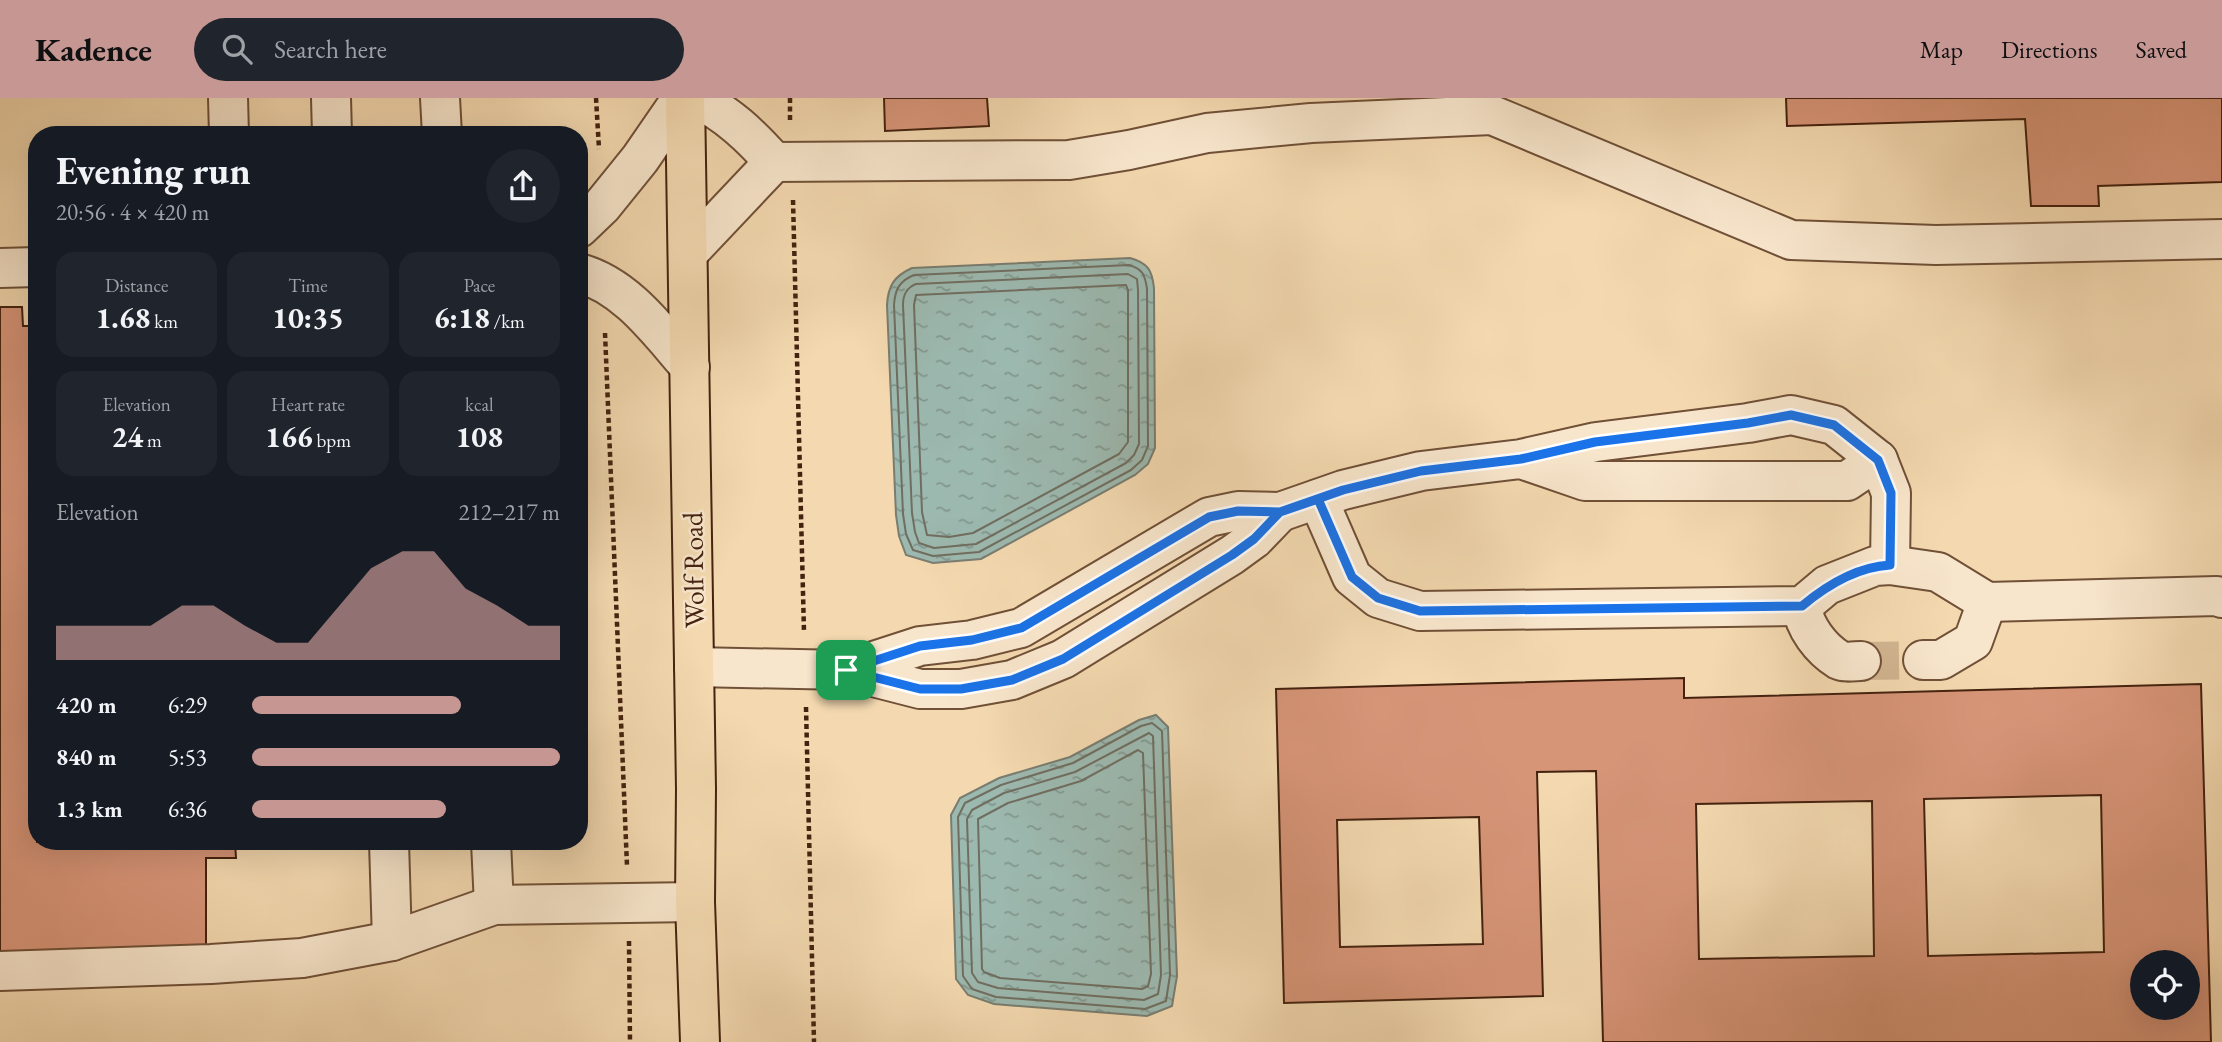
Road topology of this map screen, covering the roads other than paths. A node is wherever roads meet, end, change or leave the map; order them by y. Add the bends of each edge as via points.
1 (228, 98) edge
2 (331, 98) edge
3 (440, 98) edge
4 (684, 98) edge
5 (695, 98) edge
6 (229, 126) edge
7 (332, 126) edge
8 (442, 126) edge
9 (783, 162) junction
10 (591, 217) edge
11 (2222, 239) edge
12 (688, 253) junction
13 (28, 267) edge
14 (0, 268) edge
15 (591, 279) edge
16 (690, 367) junction
17 (1521, 459) junction
18 (1878, 460) junction
19 (1318, 499) junction
20 (1890, 565) junction
21 (2222, 598) edge
22 (1987, 602) junction
23 (1802, 606) junction
24 (1923, 660) tunnel mouth
25 (1861, 662) tunnel mouth
26 (694, 667) junction
27 (389, 850) edge
28 (491, 850) edge
29 (695, 902) junction
30 (494, 905) junction
31 (392, 941) junction
32 (0, 971) edge
33 (700, 1042) edge

1 - 6 street
2 - 7 street
3 - 8 street
4 - 10 street
4 - 12 main road, Wolf Road
5 - 9 street via 712,106
9 - 11 street via 1069,160 1207,133 1311,123 1492,116 1791,240 1936,245
9 - 12 street
12 - 16 main road, Wolf Road
13 - 14 street
15 - 16 street via 638,307
16 - 26 main road, Wolf Road
17 - 18 street via 1585,481 1847,481
17 - 18 street via 1595,442 1791,415 1834,425
17 - 19 street via 1421,471
18 - 20 street via 1891,493
19 - 23 street via 1352,577 1378,598 1420,611
19 - 26 street via 1280,512 1238,511 1209,517 1021,628 920,646 846,670
20 - 22 street via 1938,572
20 - 23 street via 1875,566 1827,585
21 - 22 street
22 - 24 street via 1973,641 1941,660
23 - 25 street via 1803,617 1819,642 1841,662
26 - 29 main road, Wolf Road
27 - 31 street
28 - 30 street
29 - 30 street
29 - 33 main road, Wolf Road
30 - 31 street
31 - 32 street via 302,958

